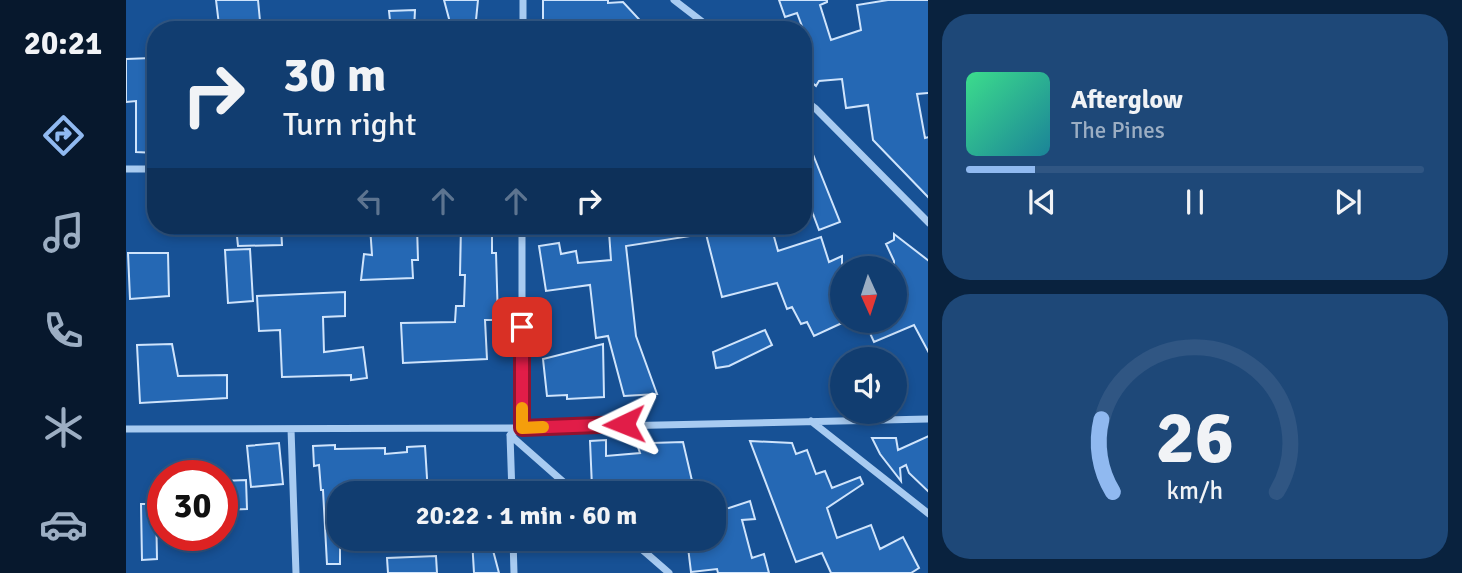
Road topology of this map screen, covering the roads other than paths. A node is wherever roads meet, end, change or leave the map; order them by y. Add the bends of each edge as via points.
1 (523, 0) edge
2 (674, 0) edge
3 (523, 21) edge
4 (701, 21) edge
5 (812, 106) edge
6 (126, 169) edge
7 (147, 169) edge
8 (928, 223) edge
9 (522, 235) edge
10 (928, 419) edge
11 (810, 421) junction
12 (522, 428) junction
13 (126, 429) edge
14 (291, 429) junction
15 (510, 435) junction
16 (512, 481) edge
17 (562, 481) edge
18 (928, 514) edge
19 (513, 551) edge
20 (644, 551) edge
21 (296, 573) edge
22 (514, 573) edge
23 (669, 573) edge

1 - 3 street
2 - 4 street
5 - 8 street
6 - 7 street
9 - 12 street
10 - 11 street
11 - 12 street
11 - 18 street
12 - 14 street
12 - 15 street
13 - 14 street
14 - 21 street
15 - 16 street
15 - 17 street
19 - 22 street
20 - 23 street

